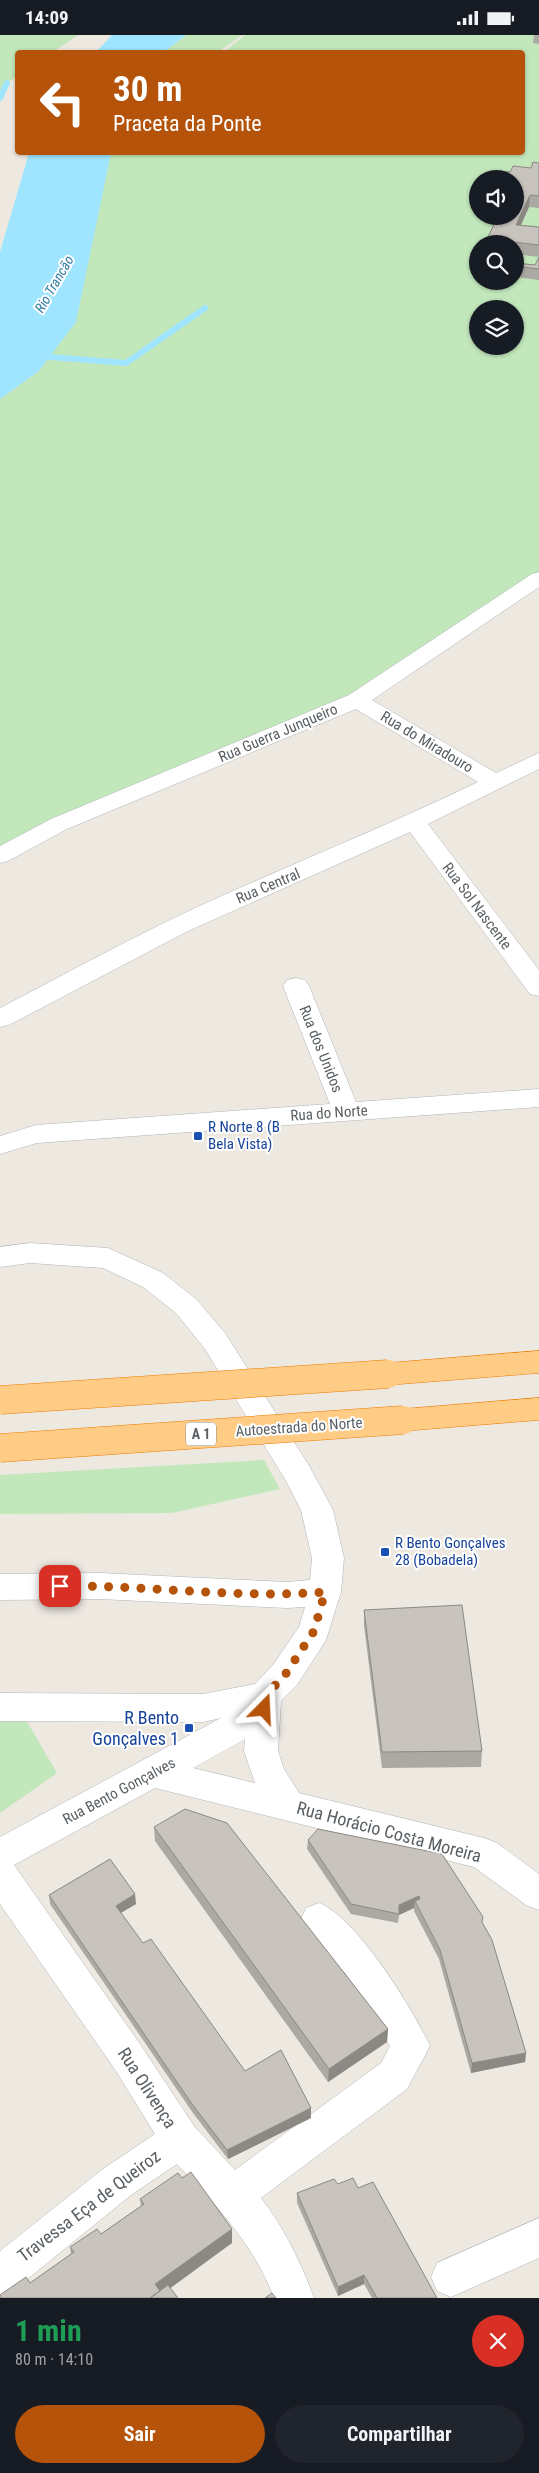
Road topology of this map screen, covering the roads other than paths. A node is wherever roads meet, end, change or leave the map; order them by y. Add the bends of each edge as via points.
1 (539, 578) edge
2 (357, 700) junction
3 (539, 760) edge
4 (496, 783) junction
5 (415, 823) junction
6 (0, 856) edge
7 (296, 986) dead end
8 (539, 988) edge
9 (0, 1019) edge
10 (539, 1098) edge
11 (346, 1111) junction
12 (0, 1145) edge
13 (0, 1257) edge
14 (539, 1362) edge
15 (0, 1400) edge
16 (539, 1409) edge
17 (0, 1448) edge
18 (0, 1587) edge
19 (325, 1592) junction
20 (265, 1696) junction
21 (0, 1707) edge
22 (154, 1773) junction
23 (287, 1805) junction
24 (0, 1855) edge
25 (0, 1875) edge
26 (539, 1894) edge
27 (319, 1919) dead end
28 (180, 2139) junction
29 (233, 2195) junction
30 (539, 2238) edge
31 (0, 2276) edge
32 (451, 2277) dead end
33 (294, 2298) edge

1 - 2 street, Rua Guerra Junqueiro
2 - 4 street, Rua do Miradouro
2 - 6 street, Rua Guerra Junqueiro via 59,824
3 - 4 street, Rua Central
4 - 5 street, Rua Central
5 - 8 street, Rua Sol Nascente
5 - 9 street, Rua Central via 204,914
7 - 11 street, Rua dos Unidos
10 - 11 street, Rua do Norte
11 - 12 street, Rua do Norte via 36,1134
13 - 19 street, Rua Bento Gonçalves via 30,1253 108,1258 153,1279 186,1307 214,1341 297,1471 317,1510 328,1558
14 - 15 highway, bridge
16 - 17 highway, Autoestrada do Norte / A 1, bridge
18 - 19 street via 100,1586 287,1595
19 - 20 street, Rua Bento Gonçalves via 314,1631 285,1675
20 - 21 street via 203,1708
20 - 22 street, Rua Bento Gonçalves via 233,1729
20 - 23 street, Rua Horácio Costa Moreira via 261,1751 268,1774
22 - 23 street, Rua Horácio Costa Moreira
22 - 24 street, Rua Bento Gonçalves
23 - 26 street, Rua Horácio Costa Moreira via 484,1854
25 - 28 street, Rua Olivença via 127,2056
27 - 29 street via 359,1962 411,2046 394,2076
28 - 29 street, Rua Olivença
28 - 31 street, Travessa Eça de Queiroz via 117,2182
29 - 33 street, Rua Olivença via 261,2230 282,2266
30 - 32 street

